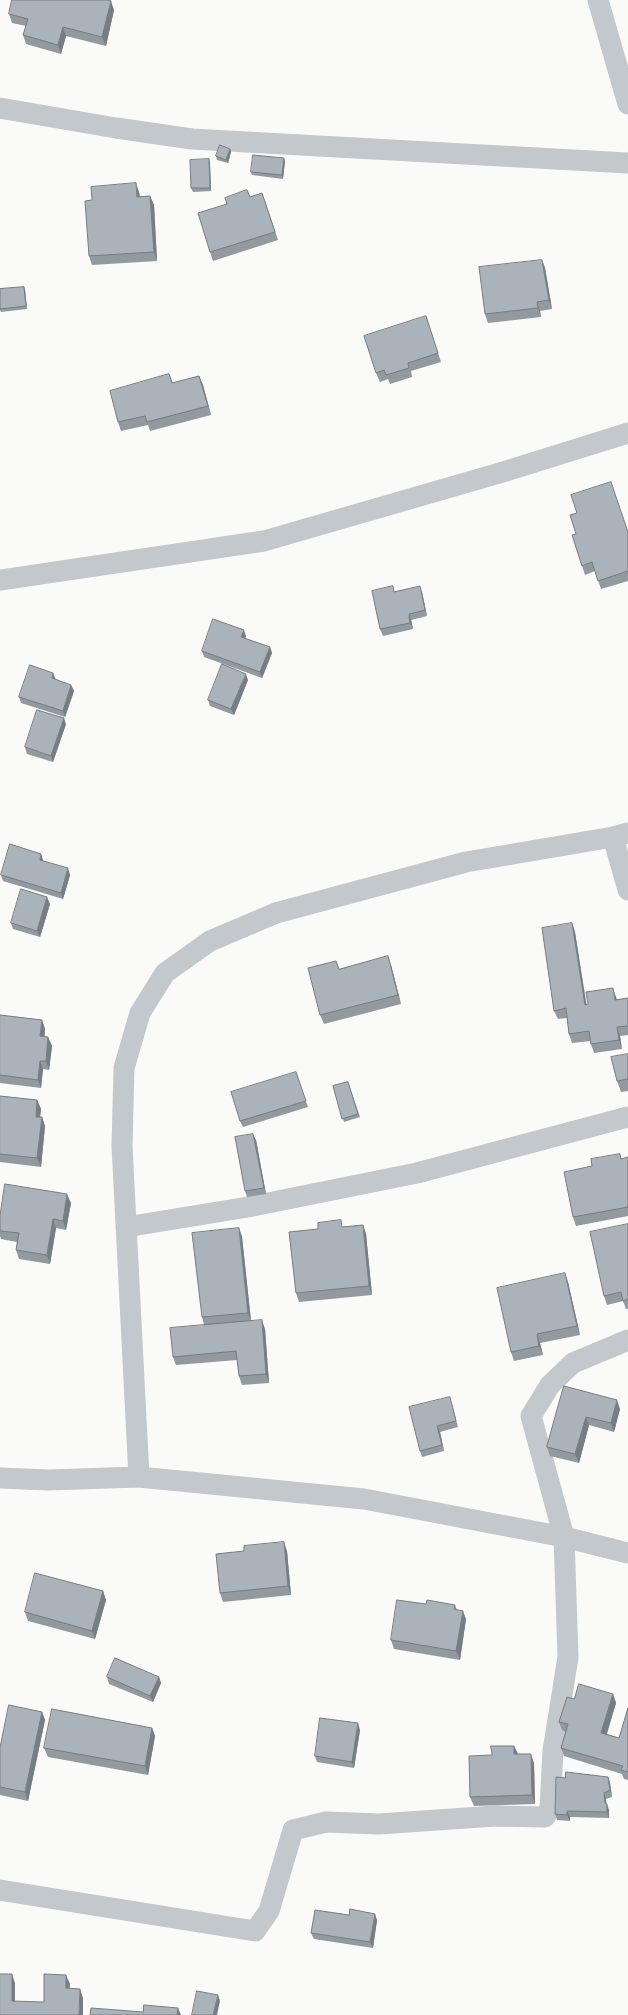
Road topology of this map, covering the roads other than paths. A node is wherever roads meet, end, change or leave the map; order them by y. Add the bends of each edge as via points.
1 (598, 0) edge
2 (628, 104) edge
3 (0, 108) edge
4 (628, 163) edge
5 (628, 434) edge
6 (0, 580) edge
7 (620, 835) edge
8 (628, 890) edge
9 (628, 1117) edge
10 (126, 1227) junction
11 (628, 1340) edge
12 (139, 1477) junction
13 (0, 1478) edge
14 (564, 1537) junction
15 (628, 1553) edge
16 (0, 1890) edge

1 - 2 street
3 - 4 street via 192,138
5 - 6 street via 264,541
7 - 8 street
7 - 10 street via 466,862 276,913 210,941 165,973 140,1013 124,1068 122,1146
9 - 10 street via 417,1173 248,1207
10 - 12 street
11 - 14 street via 573,1363 550,1385 532,1416
12 - 13 street via 48,1480
12 - 14 street via 364,1500
14 - 15 street
14 - 16 street via 568,1657 553,1751 550,1808 545,1817 495,1816 380,1824 326,1822 292,1830 269,1912 255,1931

